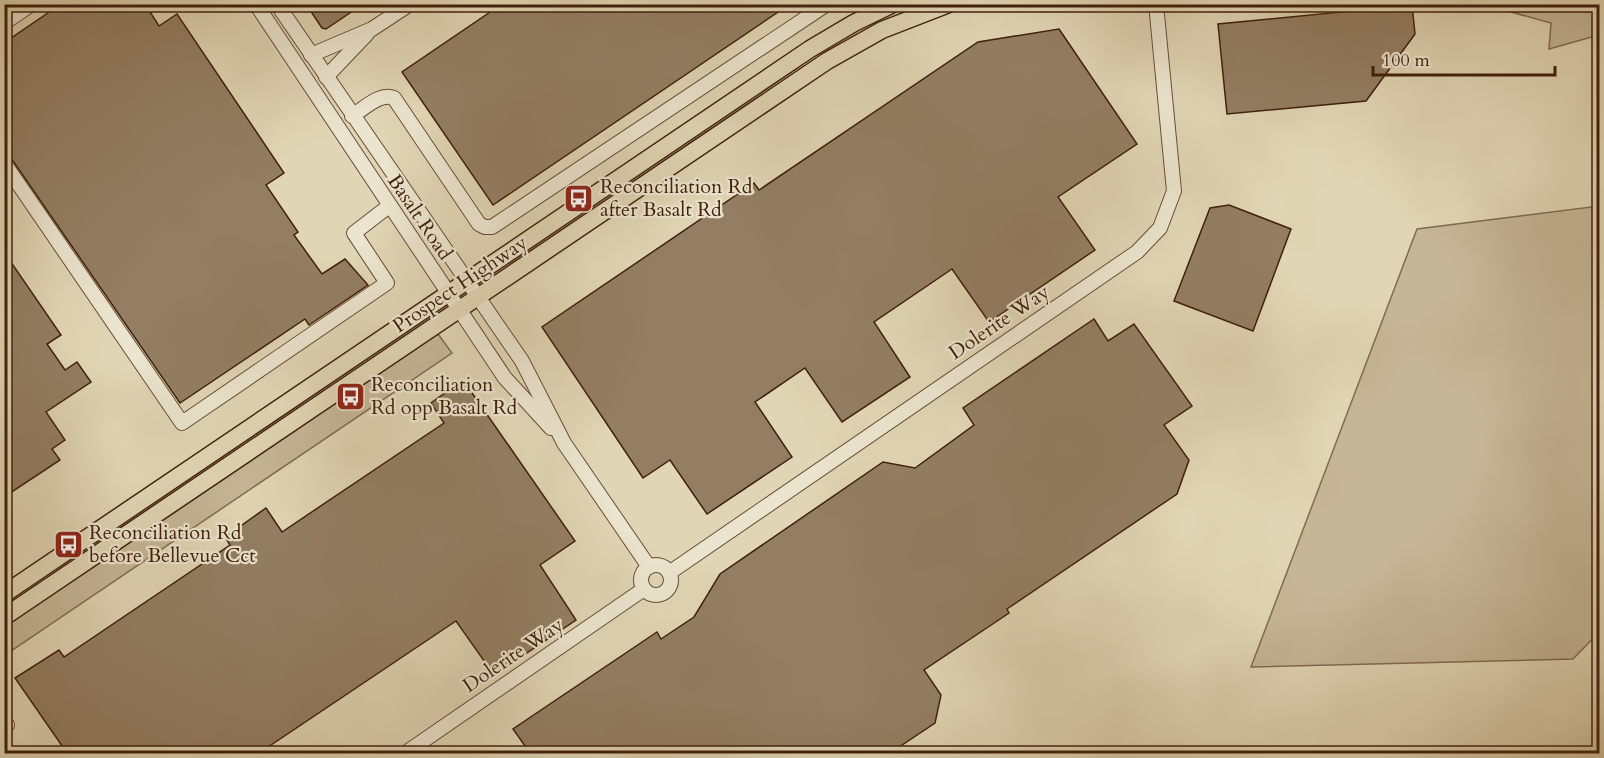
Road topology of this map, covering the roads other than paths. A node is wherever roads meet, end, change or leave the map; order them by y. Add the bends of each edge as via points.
1 (32, 4) edge
2 (256, 4) edge
3 (277, 4) edge
4 (410, 4) edge
5 (823, 4) edge
6 (893, 4) edge
7 (949, 4) edge
8 (1156, 4) edge
9 (4, 23) edge
10 (372, 28) junction
11 (314, 59) junction
12 (302, 73) junction
13 (326, 77) junction
14 (352, 116) junction
15 (4, 163) edge
16 (389, 206) junction
17 (468, 282) junction
18 (449, 294) junction
19 (478, 297) junction
20 (459, 310) junction
21 (564, 443) junction
22 (649, 567) junction
23 (669, 573) junction
24 (644, 589) junction
25 (4, 594) edge
26 (4, 617) edge
27 (405, 753) edge

1 - 9 street
2 - 12 street, Basalt Road
3 - 11 street, Basalt Road
4 - 10 street
5 - 14 street via 492,227 479,224 394,98 382,97
6 - 17 main road, Prospect Highway via 810,49
7 - 19 main road, Prospect Highway via 882,30 827,61
8 - 23 street, Dolerite Way via 1174,191 1161,228 1137,252
10 - 11 street
10 - 13 street
11 - 12 street
11 - 13 street, Basalt Road
12 - 16 street, Basalt Road
13 - 14 street, Basalt Road
14 - 17 street, Basalt Road
15 - 16 street via 182,423 387,283 354,233
16 - 18 street, Basalt Road
17 - 18 main road, Prospect Highway
17 - 19 street, Basalt Road
18 - 20 street, Basalt Road
18 - 25 main road, Prospect Highway
19 - 20 main road, Prospect Highway
19 - 21 street, Basalt Road via 522,361
20 - 21 street, Basalt Road via 505,378
20 - 26 main road, Prospect Highway
21 - 22 street, Basalt Road
22 - 23 street via 658,565
22 - 24 street via 641,579
23 - 24 street via 671,582 666,591 657,595
24 - 27 street, Dolerite Way

